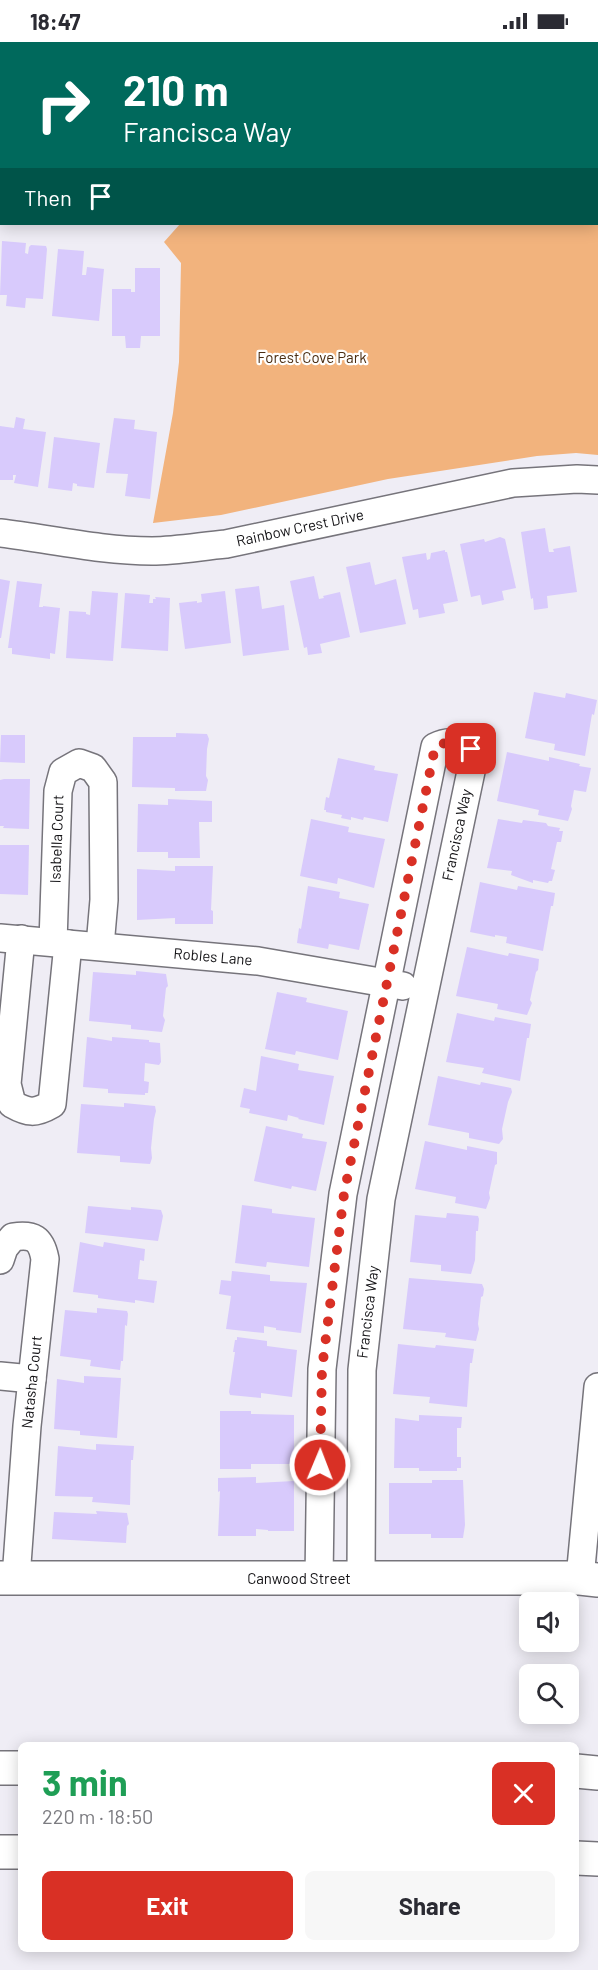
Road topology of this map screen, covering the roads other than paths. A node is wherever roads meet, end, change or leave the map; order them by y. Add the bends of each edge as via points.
1 (598, 480) edge
2 (0, 533) edge
3 (10, 938) edge
4 (60, 943) junction
5 (100, 946) junction
6 (387, 984) junction
7 (424, 990) junction
8 (344, 1194) junction
9 (381, 1199) junction
10 (0, 1260) edge
11 (322, 1369) junction
12 (362, 1370) junction
13 (0, 1376) edge
14 (32, 1379) junction
15 (598, 1387) edge
16 (8, 1578) edge
17 (319, 1579) junction
18 (361, 1579) junction
19 (589, 1579) edge
20 (0, 1768) edge
21 (18, 1768) edge
22 (579, 1771) edge
23 (598, 1773) edge
24 (0, 1852) edge
25 (18, 1852) edge
26 (579, 1858) edge
27 (598, 1859) edge

1 - 2 street, Rainbow Crest Drive via 513,483 226,544 175,549 106,547
3 - 4 street, Robles Lane
3 - 4 street, Isabella Court via 7,1084 12,1104 27,1112 52,1104
4 - 5 street, Robles Lane
4 - 5 street, Isabella Court via 58,791 63,772 79,763 93,768 103,782 104,900
5 - 6 street, Robles Lane via 258,961
6 - 7 street, Robles Lane
6 - 7 street, Francisca Way via 435,747 444,742 460,743 471,749 473,762
6 - 8 street, Francisca Way
7 - 9 street, Francisca Way
8 - 9 street
8 - 11 street, Francisca Way
9 - 12 street, Francisca Way
10 - 14 street, Natasha Court via 13,1237 27,1235 36,1239 44,1252
11 - 12 street
11 - 17 street, Francisca Way
12 - 18 street, Francisca Way
13 - 14 street
14 - 16 street, Natasha Court
15 - 19 street
16 - 17 main road, Canwood Street
17 - 18 main road, Canwood Street
18 - 19 main road, Canwood Street
20 - 21 main road
22 - 23 main road
24 - 25 main road
26 - 27 main road

